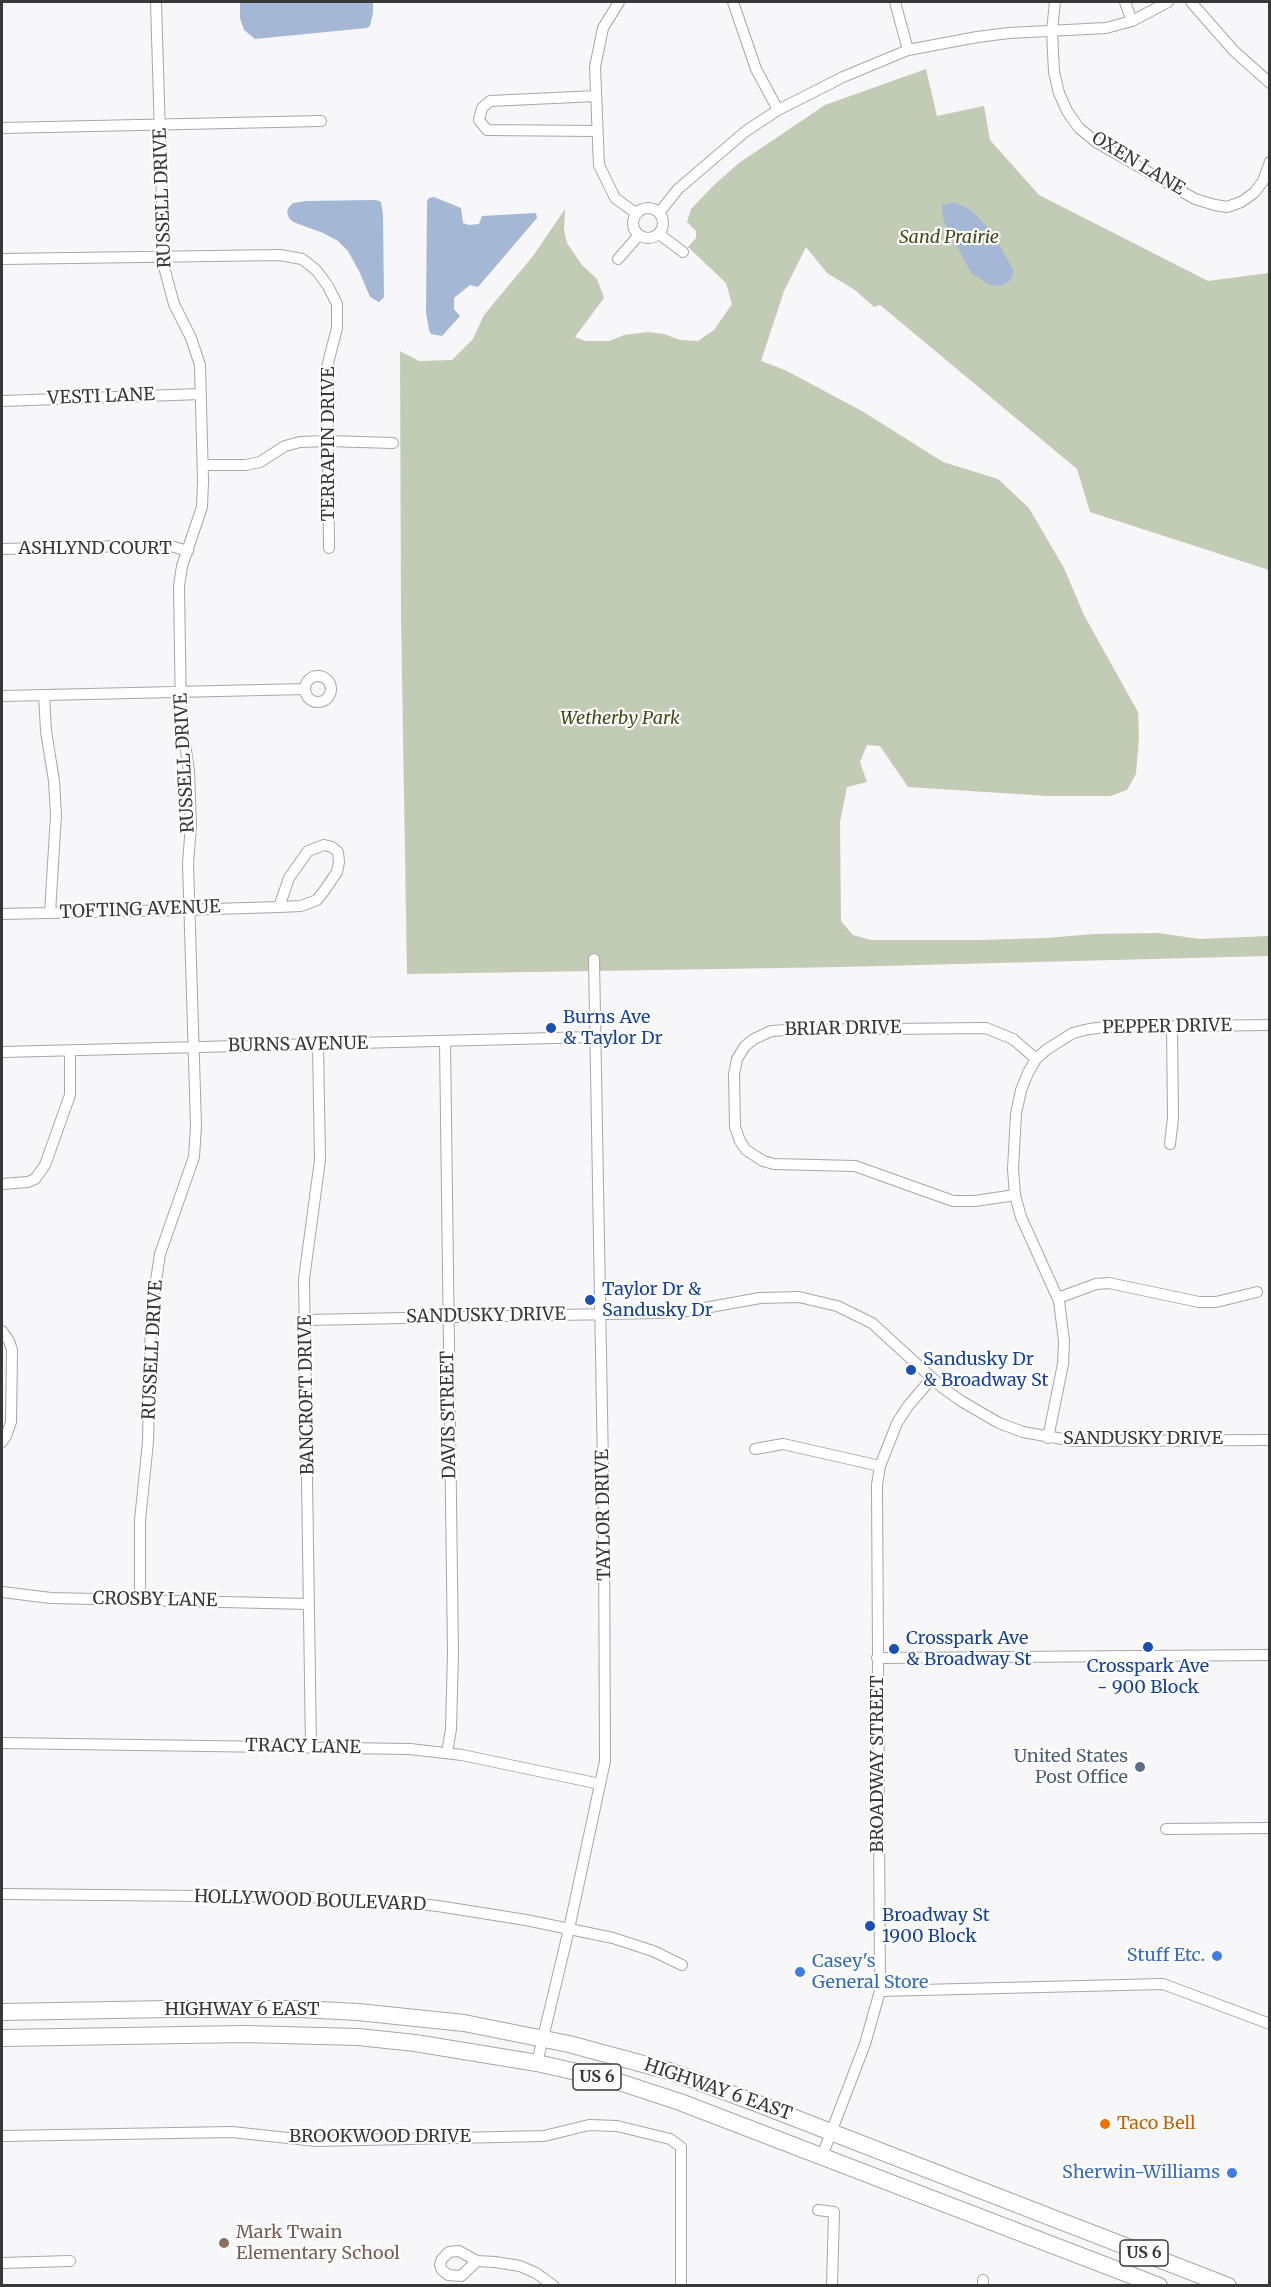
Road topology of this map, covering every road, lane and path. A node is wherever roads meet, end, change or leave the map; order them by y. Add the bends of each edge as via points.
1 (156, 2) edge
2 (619, 2) edge
3 (733, 2) edge
4 (895, 2) edge
5 (1055, 2) edge
6 (1125, 2) edge
7 (1168, 2) edge
8 (1191, 2) edge
9 (1132, 21) junction
10 (1053, 30) junction
11 (908, 50) junction
12 (1269, 82) edge
13 (596, 96) junction
14 (778, 110) junction
15 (321, 121) dead end
16 (159, 125) junction
17 (2, 128) edge
18 (597, 131) junction
19 (1269, 162) edge
20 (659, 213) junction
21 (636, 214) junction
22 (659, 234) junction
23 (639, 235) junction
24 (683, 252) dead end
25 (164, 256) junction
26 (2, 259) edge
27 (618, 259) dead end
28 (201, 394) junction
29 (2, 400) edge
30 (327, 441) junction
31 (393, 443) dead end
32 (202, 465) junction
33 (329, 548) dead end
34 (2, 549) edge
35 (188, 551) junction
36 (305, 689) dead end
37 (180, 692) junction
38 (44, 695) junction
39 (2, 696) edge
40 (279, 907) junction
41 (189, 909) junction
42 (50, 913) junction
43 (2, 914) edge
44 (594, 959) dead end
45 (1269, 1025) edge
46 (1172, 1026) junction
47 (594, 1037) junction
48 (445, 1041) junction
49 (318, 1044) junction
50 (194, 1047) junction
51 (70, 1051) junction
52 (2, 1052) edge
53 (1036, 1059) junction
54 (1170, 1144) dead end
55 (2, 1184) edge
56 (1015, 1195) junction
57 (1257, 1292) dead end
58 (1058, 1298) junction
59 (600, 1314) junction
60 (447, 1316) junction
61 (305, 1320) junction
62 (2, 1331) edge
63 (932, 1378) junction
64 (1048, 1438) junction
65 (1269, 1440) edge
66 (2, 1442) edge
67 (755, 1449) dead end
68 (880, 1466) junction
69 (2, 1592) edge
70 (140, 1600) junction
71 (309, 1604) junction
72 (1269, 1654) edge
73 (877, 1658) junction
74 (2, 1743) edge
75 (311, 1747) junction
76 (447, 1753) junction
77 (600, 1784) junction
78 (1269, 1828) edge
79 (1166, 1829) dead end
80 (2, 1894) edge
81 (569, 1929) junction
82 (682, 1965) dead end
83 (880, 1991) junction
84 (2, 2012) edge
85 (1269, 2024) edge
86 (2, 2038) edge
87 (543, 2039) junction
88 (537, 2063) junction
89 (832, 2131) junction
90 (2, 2136) edge
91 (822, 2156) junction
92 (818, 2210) dead end
93 (70, 2261) dead end
94 (477, 2261) dead end
95 (2, 2263) edge
96 (554, 2286) edge
97 (681, 2286) edge
98 (832, 2286) edge
99 (1160, 2286) edge
100 (1228, 2286) edge

1 - 16 street, RUSSELL DRIVE
2 - 13 street via 603,28 595,67
3 - 14 street via 756,69
4 - 11 street
5 - 10 street, OXEN LANE
6 - 9 street
7 - 9 street
8 - 12 street via 1234,51
9 - 10 street via 1106,28
10 - 11 street via 977,37
10 - 19 street, OXEN LANE via 1059,93 1079,128 1096,142 1195,199 1227,207 1254,193
11 - 14 street
13 - 18 street
13 - 18 street via 490,101 482,108 479,120 487,130
14 - 20 street via 746,131 678,189
15 - 16 street
16 - 17 street
16 - 25 street, RUSSELL DRIVE
18 - 21 street via 599,165 615,198
20 - 21 street via 643,209
20 - 22 street via 663,220
21 - 23 street via 634,229
22 - 23 street via 653,238
22 - 24 street
23 - 27 street
25 - 26 street, TERRAPIN DRIVE
25 - 28 street, RUSSELL DRIVE via 168,287 200,365
25 - 30 street, TERRAPIN DRIVE via 280,255 302,259 316,270 337,304 337,328 327,367
28 - 29 street, VESTI LANE
28 - 32 street, RUSSELL DRIVE
30 - 31 street
30 - 32 street via 285,446 260,462 246,465
30 - 33 street, TERRAPIN DRIVE
32 - 35 street, RUSSELL DRIVE via 202,507
34 - 35 street, ASHLYND COURT via 167,545
35 - 37 street, RUSSELL DRIVE via 179,586
36 - 37 street
37 - 38 street
37 - 41 street, RUSSELL DRIVE via 189,771
38 - 39 street
38 - 42 street via 56,815
40 - 40 street, TOFTING AVENUE via 289,878 308,851 324,845 338,852 337,872 316,900 301,906
40 - 41 street, TOFTING AVENUE
41 - 42 street, TOFTING AVENUE
41 - 50 street, RUSSELL DRIVE
42 - 43 street, TOFTING AVENUE
44 - 47 street, TAYLOR DRIVE
45 - 46 street, PEPPER DRIVE
46 - 53 street, PEPPER DRIVE via 1089,1029 1060,1041
46 - 54 street
47 - 48 street, BURNS AVENUE
47 - 59 street, TAYLOR DRIVE
48 - 49 street, BURNS AVENUE
48 - 60 street, DAVIS STREET
49 - 50 street, BURNS AVENUE
49 - 61 street, BANCROFT DRIVE via 321,1141 305,1266
50 - 51 street, BURNS AVENUE
50 - 70 street, RUSSELL DRIVE via 194,1157 160,1254 151,1314 148,1442 140,1520
51 - 52 street, BURNS AVENUE
51 - 55 street via 70,1095 45,1166 28,1182
53 - 56 street, PEPPER DRIVE via 1021,1090 1016,1114
53 - 56 street, BRIAR DRIVE via 1013,1039 986,1028 970,1027 771,1031 754,1038 736,1059 735,1127 746,1150 763,1161 855,1166 953,1201
56 - 58 street, PEPPER DRIVE
57 - 58 street via 1199,1302 1110,1283
58 - 64 street, PEPPER DRIVE via 1063,1319 1063,1364
59 - 60 street, SANDUSKY DRIVE
59 - 63 street, SANDUSKY DRIVE via 688,1311 778,1296 820,1300 872,1323
59 - 77 street, TAYLOR DRIVE via 605,1761
60 - 61 street, SANDUSKY DRIVE
60 - 76 street, DAVIS STREET via 453,1705
61 - 71 street, BANCROFT DRIVE
62 - 66 street via 12,1350 11,1422
63 - 64 street, SANDUSKY DRIVE via 980,1413
63 - 68 street, BROADWAY STREET via 897,1423
64 - 65 street, SANDUSKY DRIVE via 1094,1442
67 - 68 street via 783,1444
68 - 73 street, BROADWAY STREET via 876,1503
69 - 70 street, CROSBY LANE via 51,1598
70 - 71 street, CROSBY LANE
71 - 75 street, BANCROFT DRIVE
72 - 73 street
73 - 83 street, BROADWAY STREET
74 - 75 street, TRACY LANE
75 - 76 street, TRACY LANE
76 - 77 street, TRACY LANE
77 - 81 street, TAYLOR DRIVE
78 - 79 street
80 - 81 street, HOLLYWOOD BOULEVARD via 388,1901
81 - 82 street, HOLLYWOOD BOULEVARD via 613,1938
81 - 87 street, TAYLOR DRIVE
83 - 85 street via 1163,1984
83 - 89 street, BROADWAY STREET
84 - 87 main road, HIGHWAY 6 EAST / US 6 via 346,2011 454,2022
86 - 88 main road, HIGHWAY 6 EAST / US 6 via 234,2034 347,2037 415,2043
87 - 88 street, TAYLOR DRIVE
87 - 89 main road, HIGHWAY 6 EAST / US 6 via 669,2071
88 - 91 main road, HIGHWAY 6 EAST / US 6 via 616,2081
89 - 91 street, BROADWAY STREET
89 - 100 main road, HIGHWAY 6 EAST / US 6
90 - 97 street, BROOKWOOD DRIVE via 232,2132 316,2141 544,2136 599,2124 617,2126 670,2139 681,2147
91 - 99 main road, HIGHWAY 6 EAST / US 6
92 - 98 street via 834,2212
93 - 95 street
94 - 96 street via 520,2266

